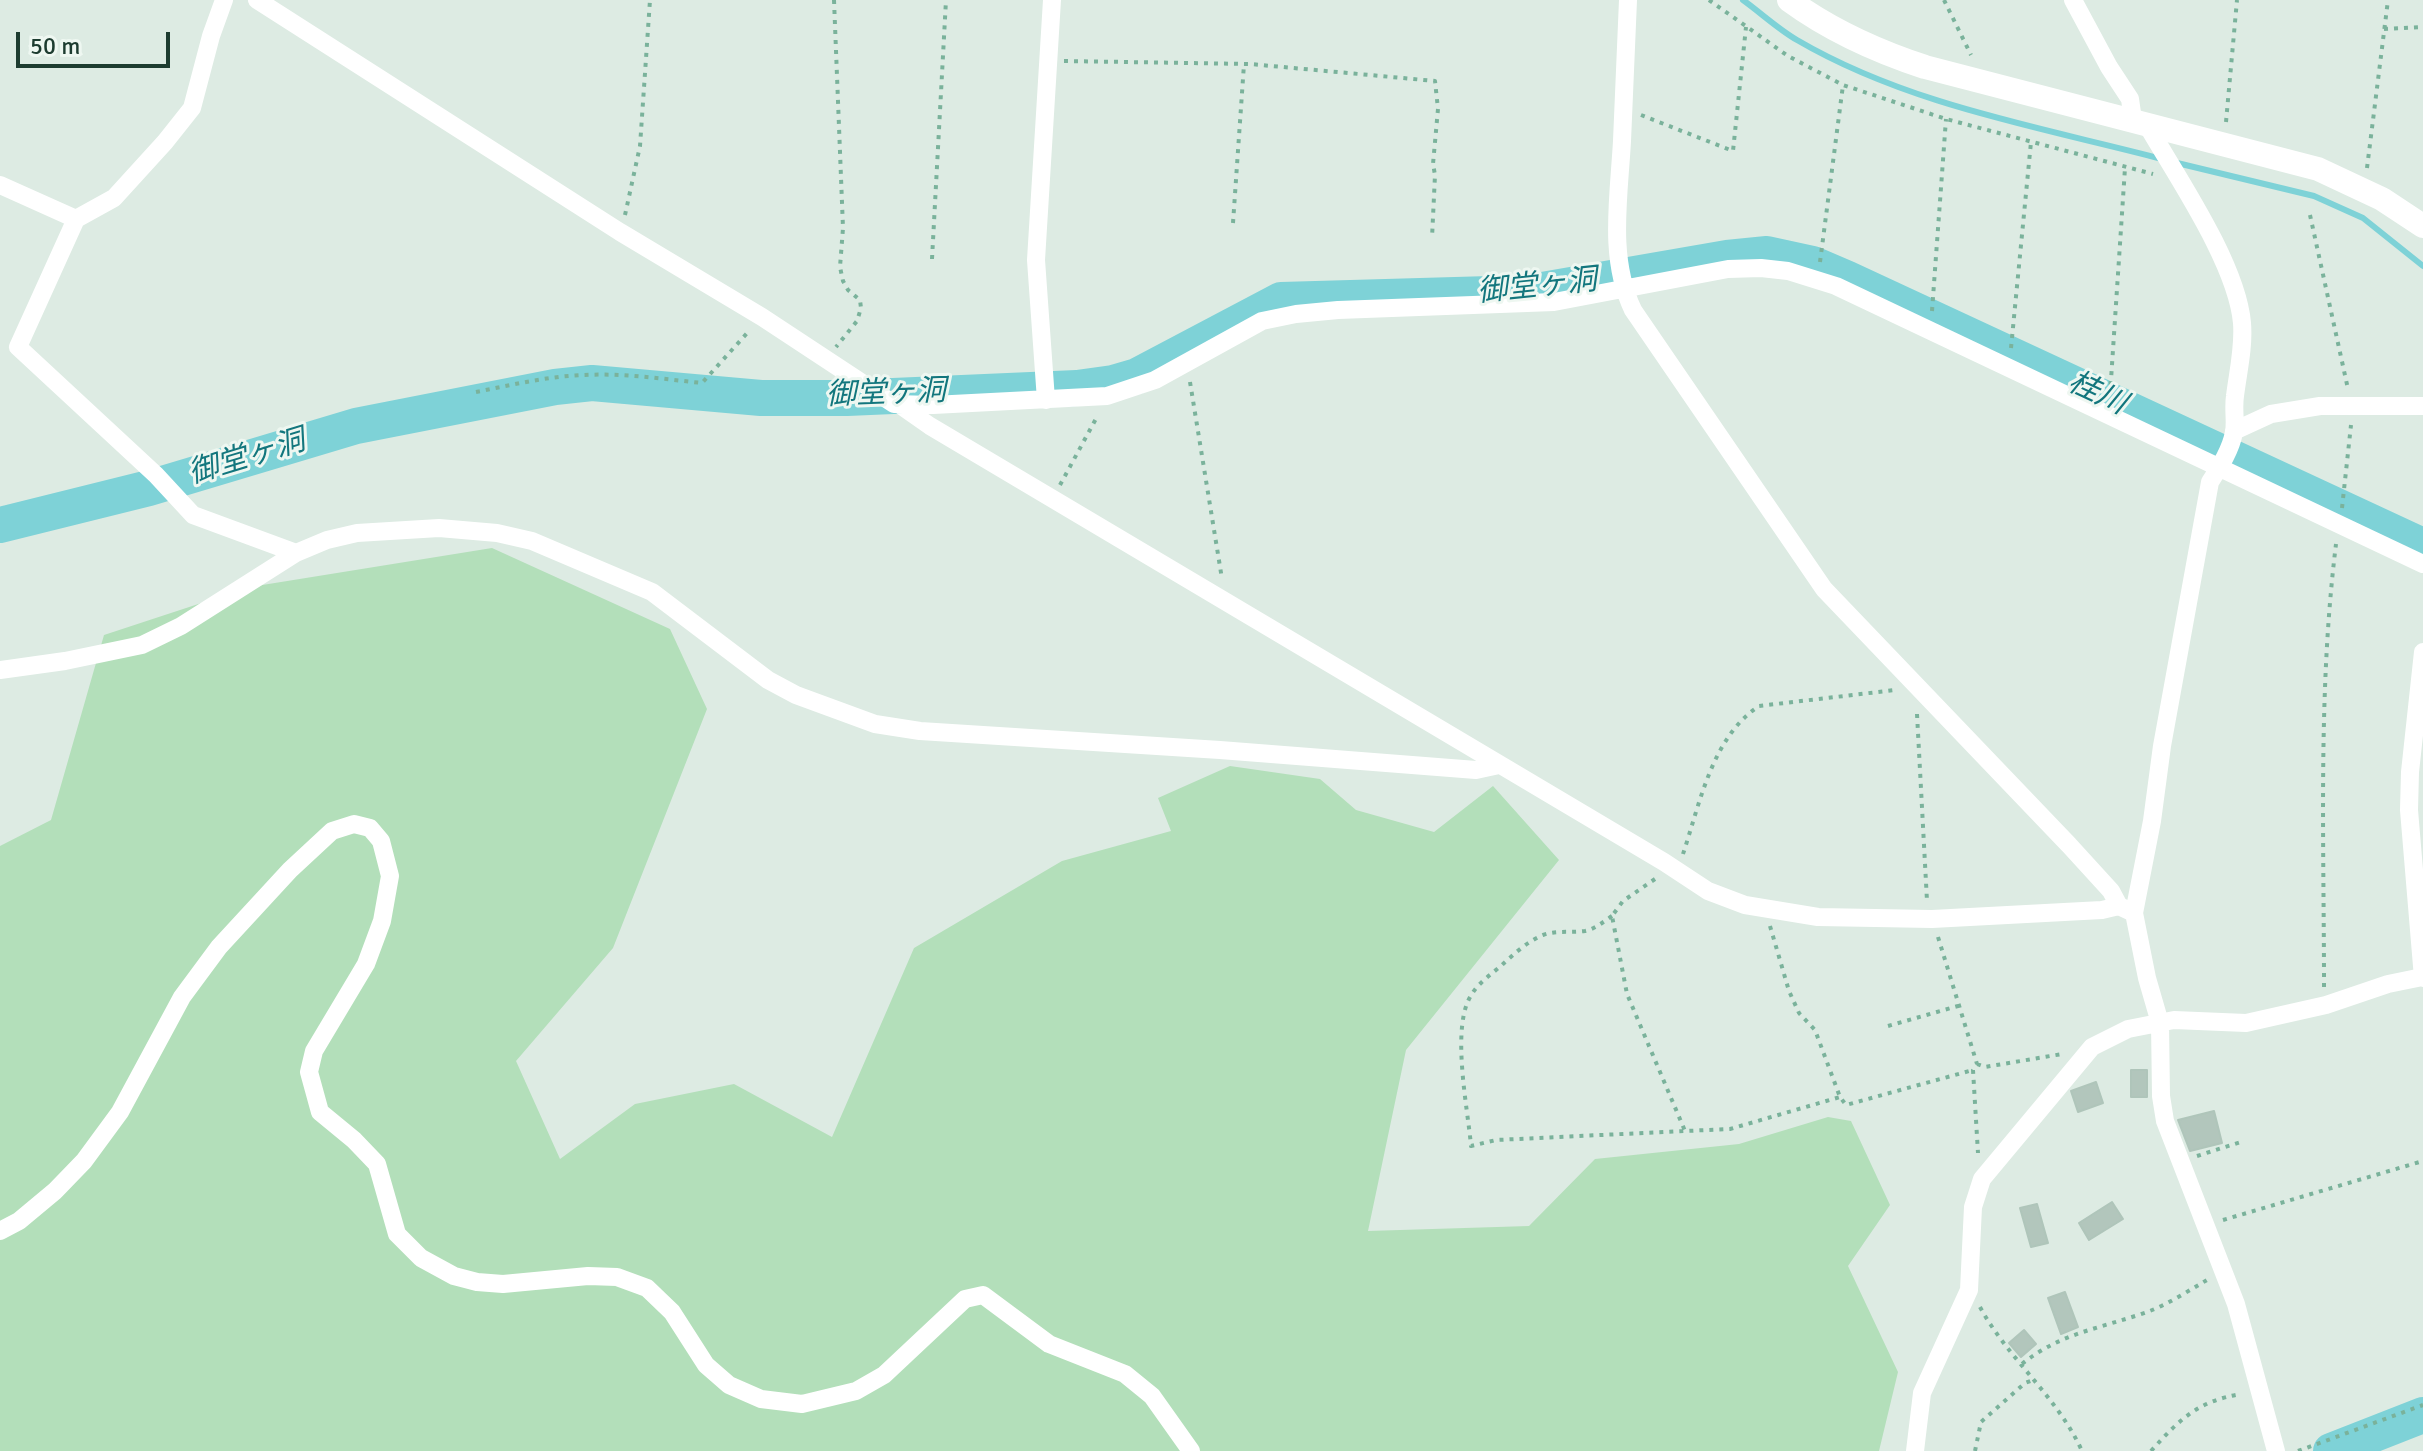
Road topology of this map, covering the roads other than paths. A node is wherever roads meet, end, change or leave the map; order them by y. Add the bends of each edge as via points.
1 (224, 0) edge
2 (257, 0) edge
3 (1052, 0) edge
4 (1628, 0) edge
5 (1789, 0) edge
6 (2073, 0) edge
7 (2140, 123) junction
8 (0, 185) edge
9 (76, 219) junction
10 (2423, 226) edge
11 (1624, 290) junction
12 (1046, 400) junction
13 (900, 405) junction
14 (2423, 406) edge
15 (2231, 439) junction
16 (2219, 467) junction
17 (296, 553) junction
18 (2423, 564) edge
19 (2423, 652) edge
20 (0, 670) edge
21 (1499, 765) junction
22 (2416, 780) edge
23 (2126, 909) junction
24 (2422, 978) edge
25 (2160, 1023) junction
26 (0, 1231) edge
27 (1191, 1451) edge
28 (1915, 1451) edge
29 (2276, 1451) edge

1 - 9 street via 192,108 114,198
2 - 13 street
3 - 12 street via 1036,260
4 - 11 street via 1618,215
5 - 7 street via 1881,53
6 - 7 street
7 - 10 street via 2318,169 2382,199
7 - 15 street via 2179,180 2239,302 2243,332
8 - 9 street
9 - 17 street via 18,347 193,515
11 - 12 street via 1554,302 1296,314 1262,321 1155,380 1107,396
11 - 16 street via 1728,269 1788,271 1836,286
11 - 23 street via 1824,589
12 - 13 street
13 - 21 street
14 - 15 street via 2320,406 2271,414
15 - 16 street
16 - 18 street
16 - 23 street via 2210,482 2148,847
17 - 20 street via 142,645
17 - 21 street via 357,533 401,529 497,533 532,541 652,592 768,680 875,724 1476,770
19 - 22 street
21 - 23 street via 1708,891 1745,905 1818,917 1930,919
22 - 24 street
23 - 25 street
24 - 25 street via 2246,1023
25 - 28 street via 2128,1029 2092,1047 1982,1179 1973,1207 1969,1290 1922,1393
25 - 29 street via 2165,1121 2236,1304
26 - 27 street via 55,1191 84,1161 120,1112 182,997 219,947 321,841 354,824 370,828 381,841 390,876 382,921 366,964 314,1051 309,1072 320,1112 377,1164 397,1234 421,1258 477,1282 617,1277 647,1288 672,1312 706,1365 729,1385 761,1399 802,1404 856,1391 884,1375 965,1299 983,1295 1049,1344 1125,1374 1152,1396

